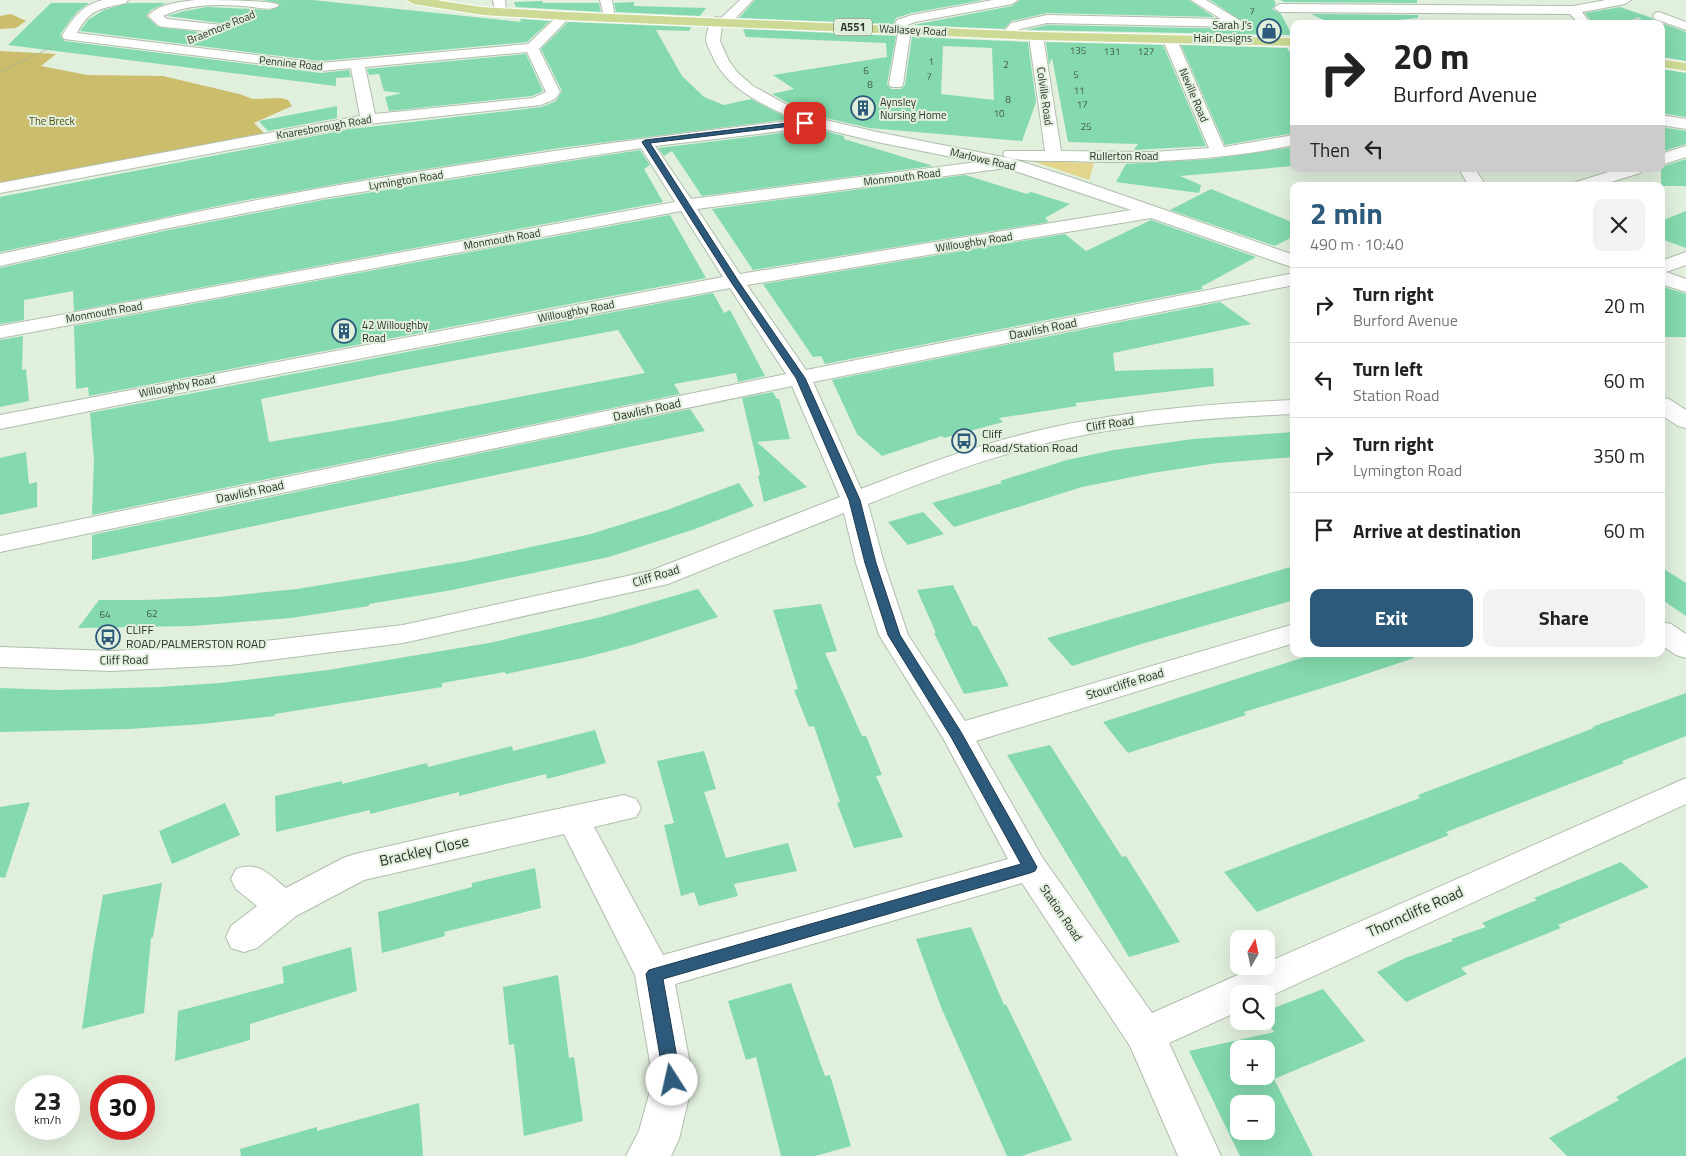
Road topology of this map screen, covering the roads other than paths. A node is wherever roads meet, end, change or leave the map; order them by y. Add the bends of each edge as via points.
1 (122, 0) edge
2 (413, 0) edge
3 (606, 0) edge
4 (748, 0) edge
5 (1012, 0) edge
6 (1197, 0) edge
7 (1444, 0) edge
8 (1494, 0) edge
9 (1542, 0) edge
10 (1625, 0) edge
11 (1361, 4) edge
12 (499, 6) edge
13 (1469, 8) junction
14 (1523, 9) junction
15 (1166, 10) dead end
16 (1573, 10) junction
17 (249, 15) dead end
18 (565, 16) junction
19 (1659, 16) dead end
20 (609, 17) junction
21 (1304, 20) dead end
22 (1582, 20) edge
23 (720, 21) junction
24 (1187, 22) junction
25 (1686, 26) edge
26 (902, 29) junction
27 (1008, 34) junction
28 (1036, 36) junction
29 (1170, 40) junction
30 (1198, 40) junction
31 (1290, 42) edge
32 (168, 48) junction
33 (532, 48) junction
34 (357, 64) junction
35 (1665, 64) edge
36 (1686, 67) edge
37 (896, 84) dead end
38 (368, 119) junction
39 (816, 122) junction
40 (1290, 141) edge
41 (645, 142) junction
42 (1218, 151) junction
43 (1686, 151) edge
44 (953, 152) junction
45 (1054, 156) junction
46 (1665, 159) edge
47 (1007, 164) junction
48 (1625, 172) edge
49 (1594, 182) edge
50 (0, 188) edge
51 (686, 205) junction
52 (1153, 212) junction
53 (1686, 258) edge
54 (0, 260) edge
55 (1290, 261) edge
56 (1665, 266) edge
57 (1665, 278) edge
58 (1290, 279) edge
59 (735, 282) junction
60 (1686, 286) edge
61 (0, 332) edge
62 (800, 378) junction
63 (1290, 407) edge
64 (1665, 407) edge
65 (0, 422) edge
66 (1686, 422) edge
67 (1665, 431) edge
68 (854, 500) junction
69 (0, 544) edge
70 (1665, 633) edge
71 (1290, 634) edge
72 (1686, 648) edge
73 (0, 657) edge
74 (957, 735) junction
75 (1686, 790) edge
76 (624, 808) dead end
77 (573, 819) junction
78 (1030, 867) junction
79 (249, 879) dead end
80 (283, 906) junction
81 (244, 937) dead end
82 (654, 974) junction
83 (1145, 1035) junction
84 (648, 1156) edge
85 (1200, 1156) edge

1 - 32 street, Pennine Road via 87,9 69,36
2 - 12 main road, Wallasey Road / A551
3 - 20 street
4 - 23 street
5 - 26 street via 912,19 902,23
6 - 24 street via 1238,23
7 - 13 street
8 - 14 street
9 - 16 street
10 - 16 street
11 - 13 street
11 - 21 street via 1276,6
12 - 18 main road, Wallasey Road / A551
13 - 14 street
14 - 16 street
15 - 24 street
16 - 22 street
17 - 32 street, Braemore Road via 273,6 220,1 158,12 154,16 164,22 220,27
18 - 20 main road, Wallasey Road / A551
18 - 33 street
19 - 25 street
20 - 23 main road, Wallasey Road / A551
23 - 26 main road, Wallasey Road / A551
23 - 39 street, Marlowe Road via 713,41 722,62 732,74 764,99
24 - 27 street via 1047,19 1016,26
24 - 30 street
26 - 27 main road, Wallasey Road / A551
26 - 37 street
27 - 28 main road, Wallasey Road / A551
28 - 29 main road, Wallasey Road / A551
28 - 45 street, Colville Road
29 - 30 main road, Wallasey Road / A551
29 - 42 street, Neville Road
30 - 31 main road, Wallasey Road / A551
32 - 34 street, Pennine Road via 321,67
33 - 34 street, Pennine Road
33 - 38 street, Knaresborough Road via 553,92 550,96 536,102
34 - 38 street
35 - 36 main road
38 - 50 street, Knaresborough Road
39 - 41 street, Lymington Road
39 - 44 street, Marlowe Road
40 - 42 street, Rullerton Road
41 - 51 street, Station Road
41 - 54 street, Lymington Road via 323,193
42 - 45 street, Rullerton Road via 1157,156
43 - 46 street
44 - 45 street, Rullerton Road
44 - 47 street, Marlowe Road
47 - 51 street, Monmouth Road
47 - 52 street, Marlowe Road
48 - 49 street
51 - 59 street, Station Road
51 - 61 street, Monmouth Road
52 - 55 street, Marlowe Road
52 - 59 street, Willoughby Road
53 - 56 street
57 - 60 street
58 - 62 street, Dawlish Road
59 - 62 street, Station Road
59 - 65 street, Willoughby Road via 164,388
62 - 68 street, Station Road
62 - 69 street, Dawlish Road
63 - 68 street, Cliff Road via 1160,416 1080,429 1018,443 936,468
64 - 66 street
66 - 67 street
68 - 73 street, Cliff Road via 658,578 403,634 230,655 112,661
68 - 74 street, Station Road via 870,563 894,635
70 - 72 street
71 - 74 street, Stourcliffe Road
74 - 78 street, Station Road
75 - 83 street, Thorncliffe Road
76 - 77 street, Brackley Close
77 - 80 street, Brackley Close via 355,868
77 - 82 street
78 - 82 street
78 - 83 street, Station Road
79 - 80 street
80 - 81 street, Brackley Close
82 - 84 street via 672,1080 658,1139
83 - 85 street, Station Road

